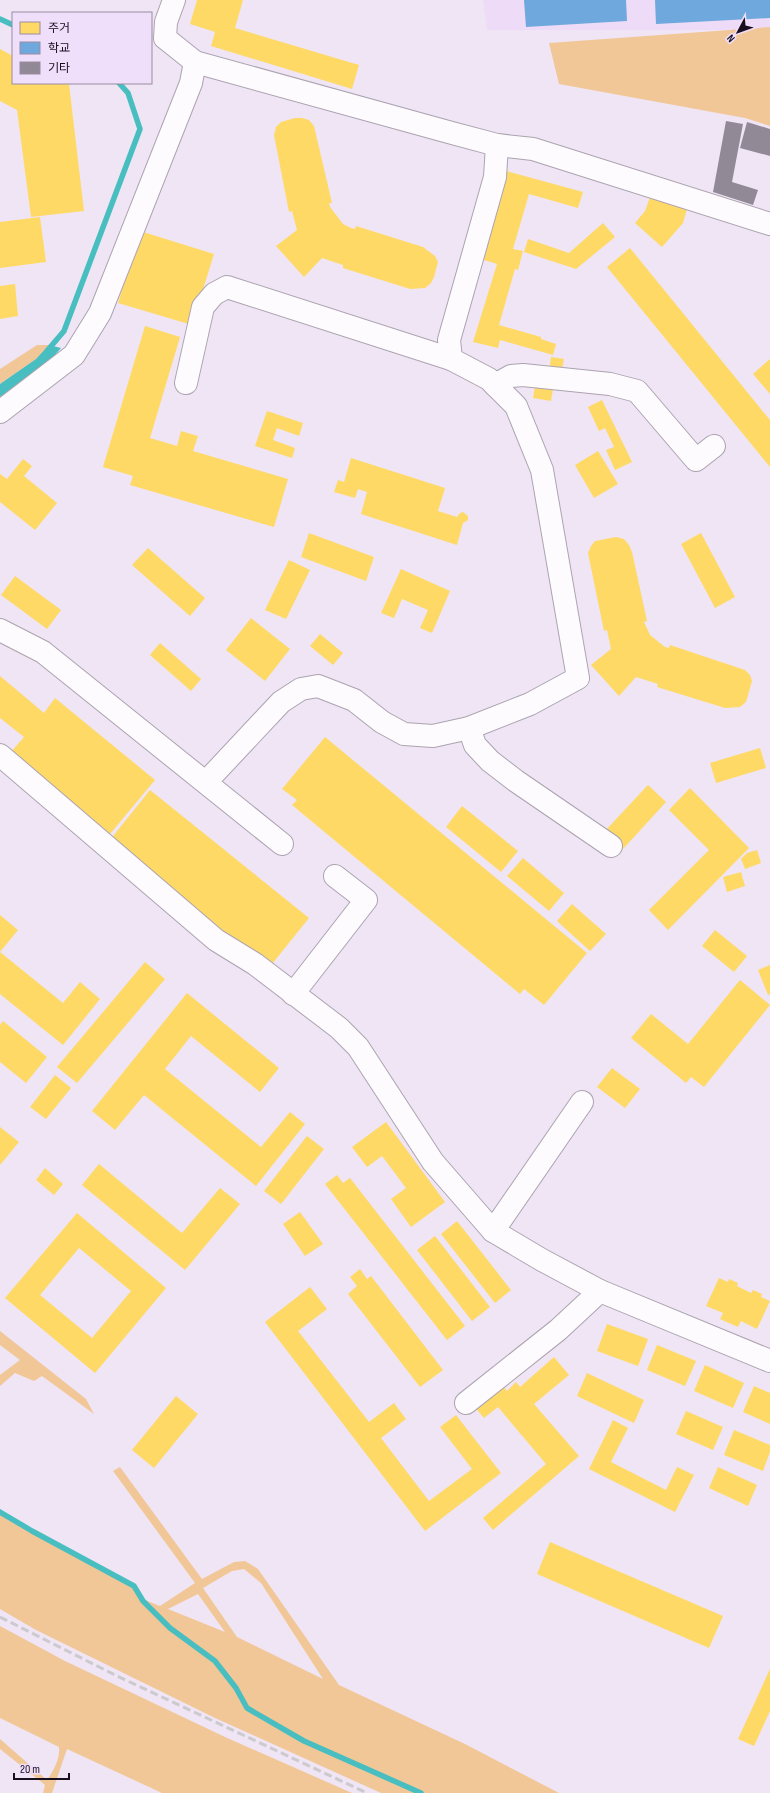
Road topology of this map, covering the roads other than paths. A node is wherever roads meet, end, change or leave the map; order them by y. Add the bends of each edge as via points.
1 (174, 0) edge
2 (194, 62) junction
3 (497, 144) junction
4 (770, 224) edge
5 (451, 360) junction
6 (186, 383) dead end
7 (495, 384) junction
8 (0, 412) edge
9 (714, 446) dead end
10 (0, 630) edge
11 (469, 728) junction
12 (0, 755) edge
13 (206, 782) junction
14 (282, 844) dead end
15 (611, 846) dead end
16 (335, 876) dead end
17 (293, 994) junction
18 (582, 1102) dead end
19 (493, 1231) junction
20 (600, 1291) junction
21 (770, 1360) edge
22 (466, 1404) dead end

1 - 2 street via 166,22 164,38
2 - 3 street via 452,134
2 - 8 street via 191,83 100,313 74,355
3 - 4 street via 533,149
3 - 5 street via 495,177 449,340
5 - 6 street via 227,287 214,294 203,307
5 - 7 street
7 - 9 street via 510,376 523,375 610,384 637,391 696,460
7 - 11 street via 516,406 542,470 578,678 530,704
10 - 13 street via 43,652
11 - 13 street via 433,736 404,734 382,722 354,700 318,686 301,689 281,702
11 - 15 street via 475,745 490,761
12 - 17 street via 216,940 255,964
13 - 14 street
16 - 17 street via 366,900
17 - 19 street via 339,1028 358,1047 433,1162
18 - 19 street
19 - 20 street
20 - 21 street
20 - 22 street via 558,1330

